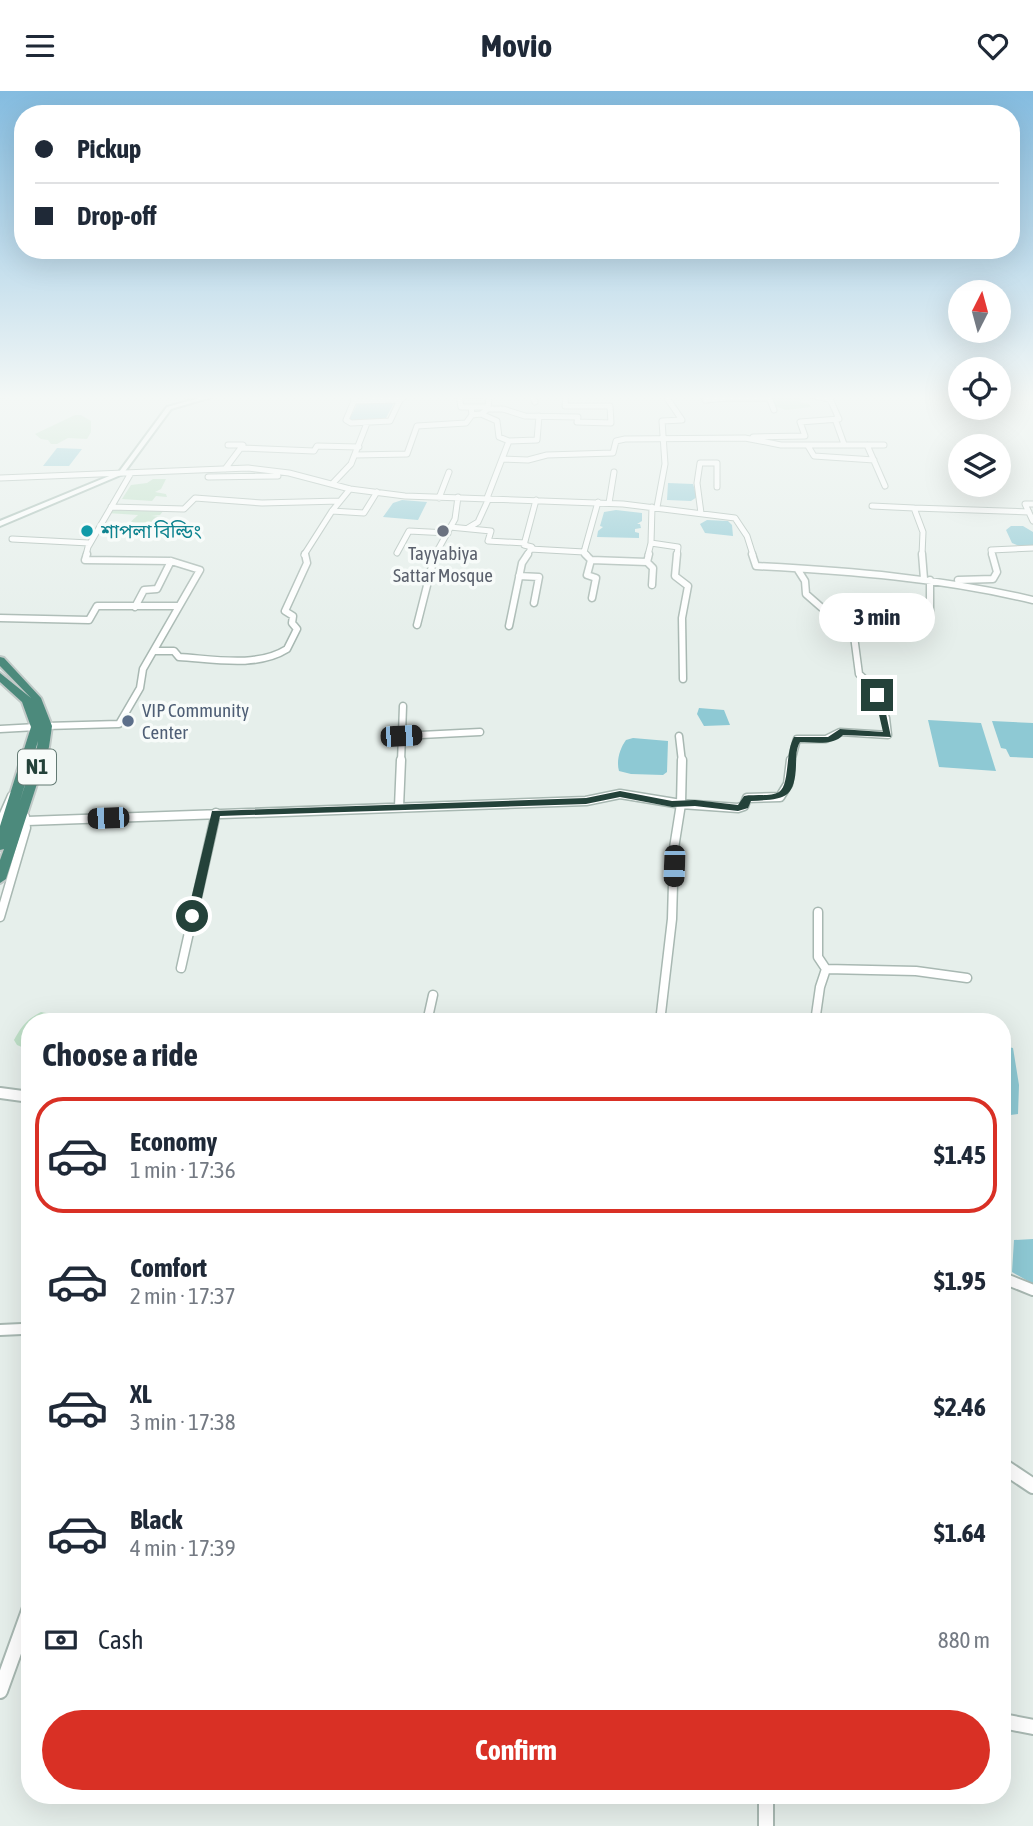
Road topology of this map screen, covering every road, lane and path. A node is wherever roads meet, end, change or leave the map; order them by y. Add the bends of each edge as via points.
1 (49, 476) edge
2 (114, 476) edge
3 (129, 476) edge
4 (278, 476) edge
5 (300, 476) edge
6 (343, 476) edge
7 (447, 476) edge
8 (496, 476) edge
9 (613, 476) edge
10 (663, 476) edge
11 (698, 476) edge
12 (717, 476) edge
13 (881, 476) edge
14 (208, 477) dead end
15 (0, 478) edge
16 (333, 483) junction
17 (885, 486) dead end
18 (717, 487) dead end
19 (350, 489) junction
20 (377, 492) junction
21 (458, 497) junction
22 (439, 498) junction
23 (488, 498) junction
24 (536, 500) junction
25 (340, 501) junction
26 (598, 502) junction
27 (609, 503) junction
28 (1033, 503) edge
29 (872, 506) dead end
30 (111, 507) junction
31 (654, 507) junction
32 (915, 508) junction
33 (332, 511) junction
34 (1029, 512) junction
35 (701, 513) junction
36 (453, 520) junction
37 (1033, 521) edge
38 (478, 522) junction
39 (0, 523) edge
40 (466, 529) junction
41 (449, 530) junction
42 (12, 539) dead end
43 (524, 543) junction
44 (651, 543) junction
45 (88, 545) junction
46 (1033, 548) edge
47 (530, 549) junction
48 (584, 552) junction
49 (397, 553) dead end
50 (591, 560) junction
51 (171, 561) junction
52 (648, 562) junction
53 (798, 570) junction
54 (519, 576) junction
55 (927, 579) junction
56 (954, 583) junction
57 (652, 585) dead end
58 (592, 598) dead end
59 (1033, 600) edge
60 (534, 603) dead end
61 (178, 606) junction
62 (135, 607) junction
63 (0, 618) edge
64 (923, 618) dead end
65 (417, 625) dead end
66 (509, 626) dead end
67 (155, 651) junction
68 (0, 660) edge
69 (0, 668) edge
70 (0, 676) edge
71 (683, 679) dead end
72 (0, 685) edge
73 (33, 706) junction
74 (403, 706) dead end
75 (41, 727) junction
76 (0, 729) edge
77 (480, 732) dead end
78 (401, 736) junction
79 (679, 736) dead end
80 (24, 789) junction
81 (681, 804) junction
82 (399, 807) junction
83 (216, 813) junction
84 (25, 816) junction
85 (0, 823) edge
86 (0, 846) edge
87 (0, 879) edge
88 (818, 912) dead end
89 (0, 917) edge
90 (181, 968) dead end
91 (826, 969) junction
92 (967, 978) dead end
93 (433, 995) dead end
94 (429, 1013) edge
95 (661, 1013) edge
96 (816, 1013) edge
97 (0, 1093) edge
98 (21, 1096) edge
99 (1011, 1281) edge
100 (1033, 1290) edge
101 (21, 1329) edge
102 (0, 1330) edge
103 (1011, 1471) edge
104 (1033, 1486) edge
105 (21, 1633) edge
106 (0, 1691) edge
107 (1011, 1722) edge
108 (1033, 1727) edge
109 (766, 1804) edge
110 (766, 1826) edge

1 - 15 street
2 - 39 main road
3 - 30 street
4 - 14 street
5 - 16 street
6 - 16 street
7 - 22 street
8 - 23 street
9 - 27 street
10 - 31 street via 663,496
11 - 35 street
12 - 18 street
13 - 17 street
16 - 19 street
19 - 20 street
19 - 25 street
20 - 22 street
20 - 33 street via 364,513
21 - 22 street
21 - 23 street
21 - 36 street
23 - 24 street
23 - 38 street
24 - 26 street
24 - 43 street
25 - 30 street via 262,503 195,498 184,509
25 - 33 street
26 - 27 street
26 - 48 street
27 - 31 street
28 - 34 street via 1025,504
29 - 32 street
30 - 45 street
31 - 35 street
31 - 44 street
32 - 34 street
32 - 55 street via 923,532
33 - 67 street via 304,555 307,563 285,611 292,615 297,629 289,647 256,659 179,657 174,651
34 - 37 street
35 - 53 street via 738,521 756,566
36 - 38 street
36 - 41 street
38 - 40 street
40 - 41 street
40 - 43 street via 491,531 488,541
41 - 49 street via 409,531
41 - 65 street via 435,553
42 - 45 street
43 - 47 street
44 - 52 street
44 - 71 street via 678,547 675,576 688,586 682,618
45 - 51 street via 85,560
46 - 56 street via 996,547 991,550 997,572 993,579
47 - 48 street
47 - 54 street
48 - 50 street
50 - 52 street
50 - 58 street via 587,575 596,578
51 - 61 street via 200,570
51 - 62 street via 157,589 144,590
52 - 57 street via 653,568
53 - 55 street via 844,569
53 - 81 street via 806,582 806,594 854,636 859,674 875,689 888,736 840,732 828,740 797,739 787,790 779,797 747,798 738,808
54 - 60 street via 539,577
54 - 66 street
55 - 56 street
55 - 64 street via 930,617
56 - 59 street
61 - 62 street
61 - 67 street
62 - 63 street via 97,607 89,620
67 - 75 street via 119,724
68 - 73 highway, N1 via 36,698
69 - 73 highway, N1
70 - 73 highway, N1
72 - 73 highway, N1
73 - 75 highway, N1
74 - 78 street
75 - 76 street
75 - 80 highway, N1
77 - 78 street
78 - 82 street
79 - 81 street
80 - 84 highway, N1
80 - 85 street via 8,801
80 - 86 highway, N1
81 - 82 street via 620,794 586,801
81 - 95 street
82 - 83 street
83 - 84 street
83 - 90 street
84 - 87 highway, N1
84 - 89 street
88 - 91 street via 818,957
91 - 92 street via 916,971
91 - 96 street
93 - 94 street
97 - 98 street
99 - 100 street
101 - 102 street
103 - 104 street
105 - 106 street
107 - 108 street
109 - 110 street

